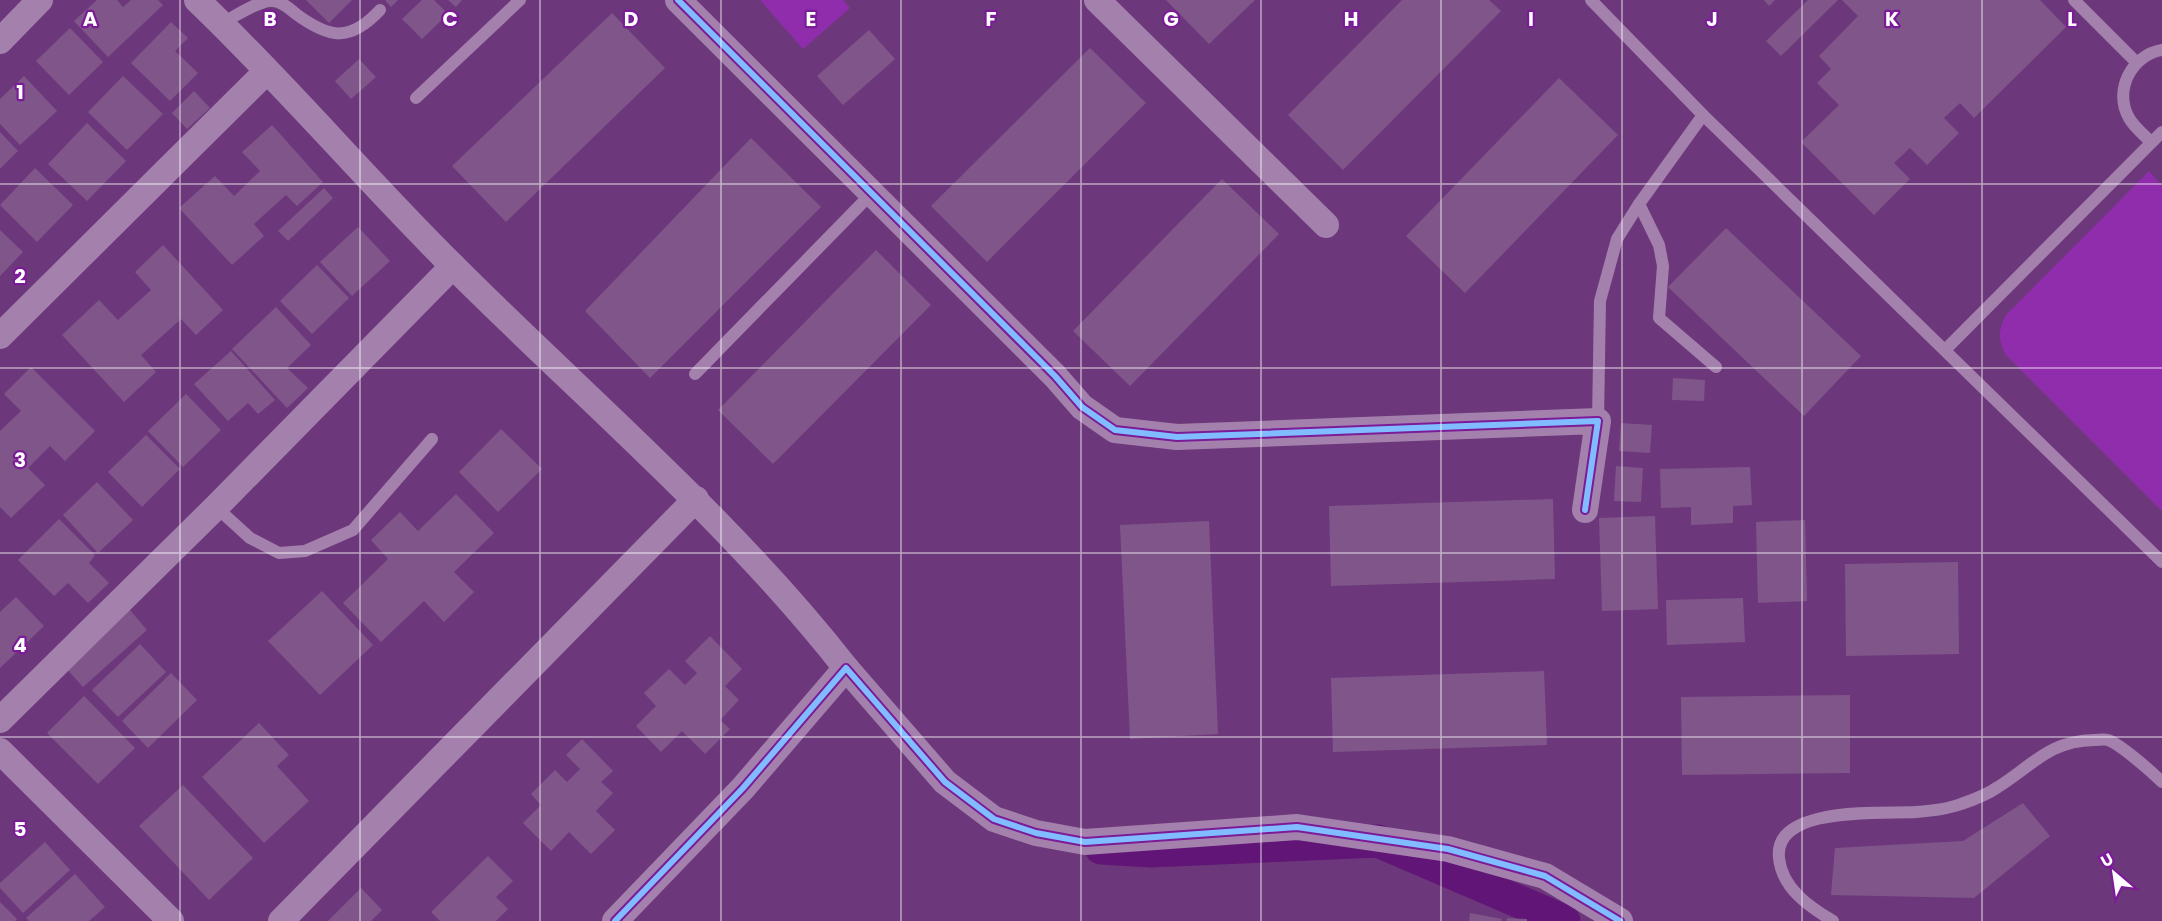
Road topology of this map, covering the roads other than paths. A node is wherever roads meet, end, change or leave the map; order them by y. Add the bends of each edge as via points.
1 (40, 0) edge
2 (197, 0) edge
3 (520, 0) edge
4 (678, 0) edge
5 (1097, 0) edge
6 (1591, 0) edge
7 (2074, 0) edge
8 (380, 10) dead end
9 (222, 23) junction
10 (0, 41) edge
11 (2162, 50) edge
12 (2136, 62) junction
13 (267, 71) junction
14 (416, 98) dead end
15 (1703, 115) junction
16 (2162, 132) edge
17 (2151, 142) junction
18 (870, 194) junction
19 (1639, 204) junction
20 (1326, 225) dead end
21 (453, 266) junction
22 (0, 336) edge
23 (1945, 350) junction
24 (1716, 367) dead end
25 (695, 374) dead end
26 (1598, 421) junction
27 (432, 439) dead end
28 (696, 499) junction
29 (216, 507) junction
30 (1586, 510) dead end
31 (2162, 562) edge
32 (846, 668) junction
33 (0, 720) edge
34 (0, 751) edge
35 (2162, 782) edge
36 (171, 921) edge
37 (281, 921) edge
38 (615, 921) edge
39 (1620, 921) edge
40 (1833, 921) edge

1 - 10 street
2 - 9 street
3 - 14 lane
4 - 18 street
5 - 20 street
6 - 15 lane
7 - 12 lane
8 - 9 lane via 352,33 334,34 313,27 273,0
9 - 13 street
11 - 12 lane via 2150,52
12 - 17 lane via 2126,78 2124,105 2129,119
13 - 21 street
13 - 22 street
15 - 19 lane
15 - 23 lane
16 - 17 lane
17 - 23 lane
18 - 25 lane
18 - 26 street via 1082,407 1115,430 1177,437
19 - 24 lane via 1659,244 1663,266 1659,318
19 - 26 lane via 1617,239 1600,301
21 - 28 street
21 - 29 street
23 - 31 lane
26 - 30 street
27 - 29 lane via 353,530 305,552 279,553 250,538
28 - 32 street
28 - 37 street
29 - 33 street
32 - 38 street via 743,788
32 - 39 street via 945,783 994,819 1085,842 1297,827 1448,849 1545,876
34 - 36 street
35 - 40 lane via 2109,740 2076,741 2045,753 1997,788 1959,805 1810,820 1782,840 1778,854 1781,873 1795,893

